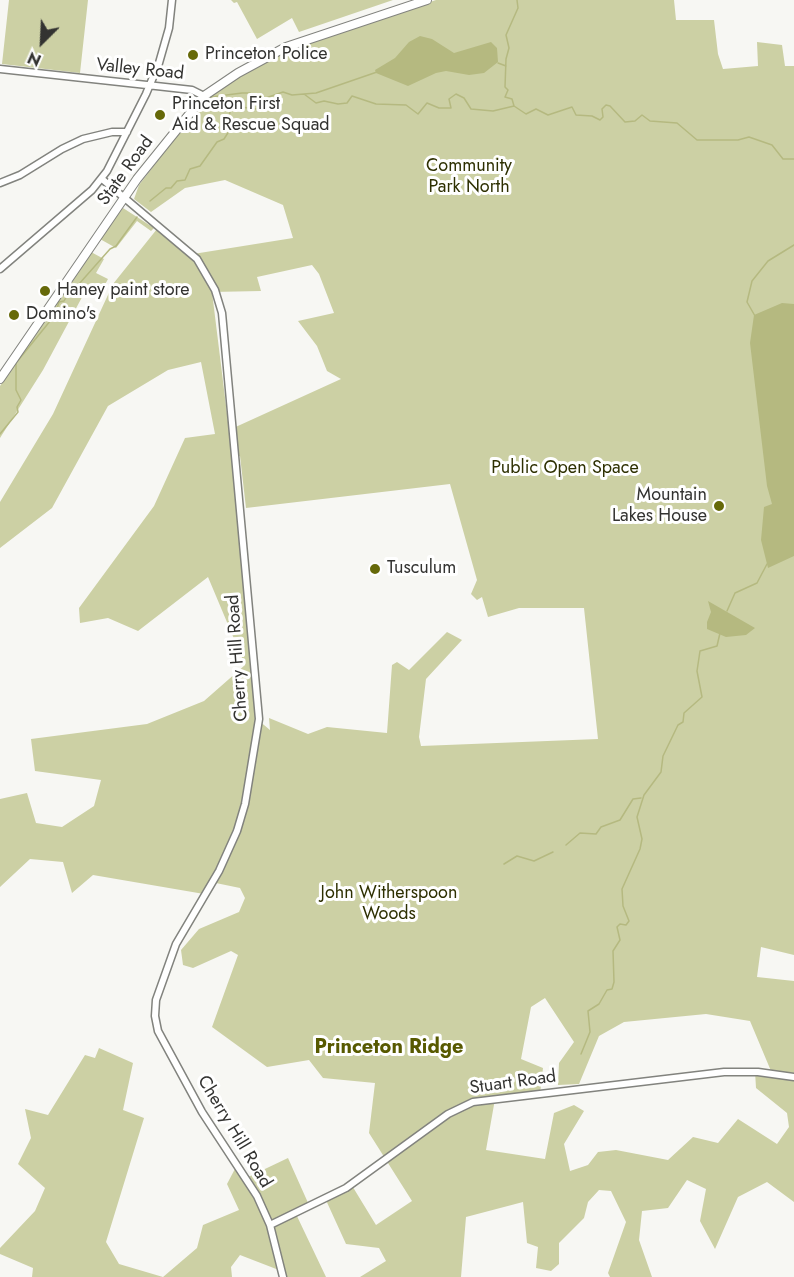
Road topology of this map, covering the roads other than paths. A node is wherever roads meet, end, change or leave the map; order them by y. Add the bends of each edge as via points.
1 (172, 0) edge
2 (427, 0) edge
3 (0, 69) edge
4 (150, 85) junction
5 (204, 96) junction
6 (127, 132) junction
7 (105, 134) junction
8 (123, 139) junction
9 (102, 179) junction
10 (0, 183) edge
11 (124, 199) junction
12 (0, 269) edge
13 (0, 379) edge
14 (794, 1077) edge
15 (270, 1225) junction
16 (283, 1277) edge

1 - 4 street via 166,39
2 - 5 highway, State Road via 286,47
3 - 4 street, Valley Road
4 - 5 street, Valley Road via 192,90
4 - 6 street
5 - 11 highway, State Road
6 - 7 street
6 - 8 street
7 - 8 street
7 - 10 street via 72,144
8 - 9 street
9 - 11 street, Cherry Hill Road
9 - 12 street
11 - 13 highway, State Road
11 - 15 street, Cherry Hill Road via 190,251 210,279 219,302 259,707 237,831 219,871 176,944 156,1000 155,1016 158,1030 202,1112 247,1180
14 - 15 street, Stuart Road via 724,1072 473,1102 449,1113 346,1188
15 - 16 street, Cherry Hill Road

